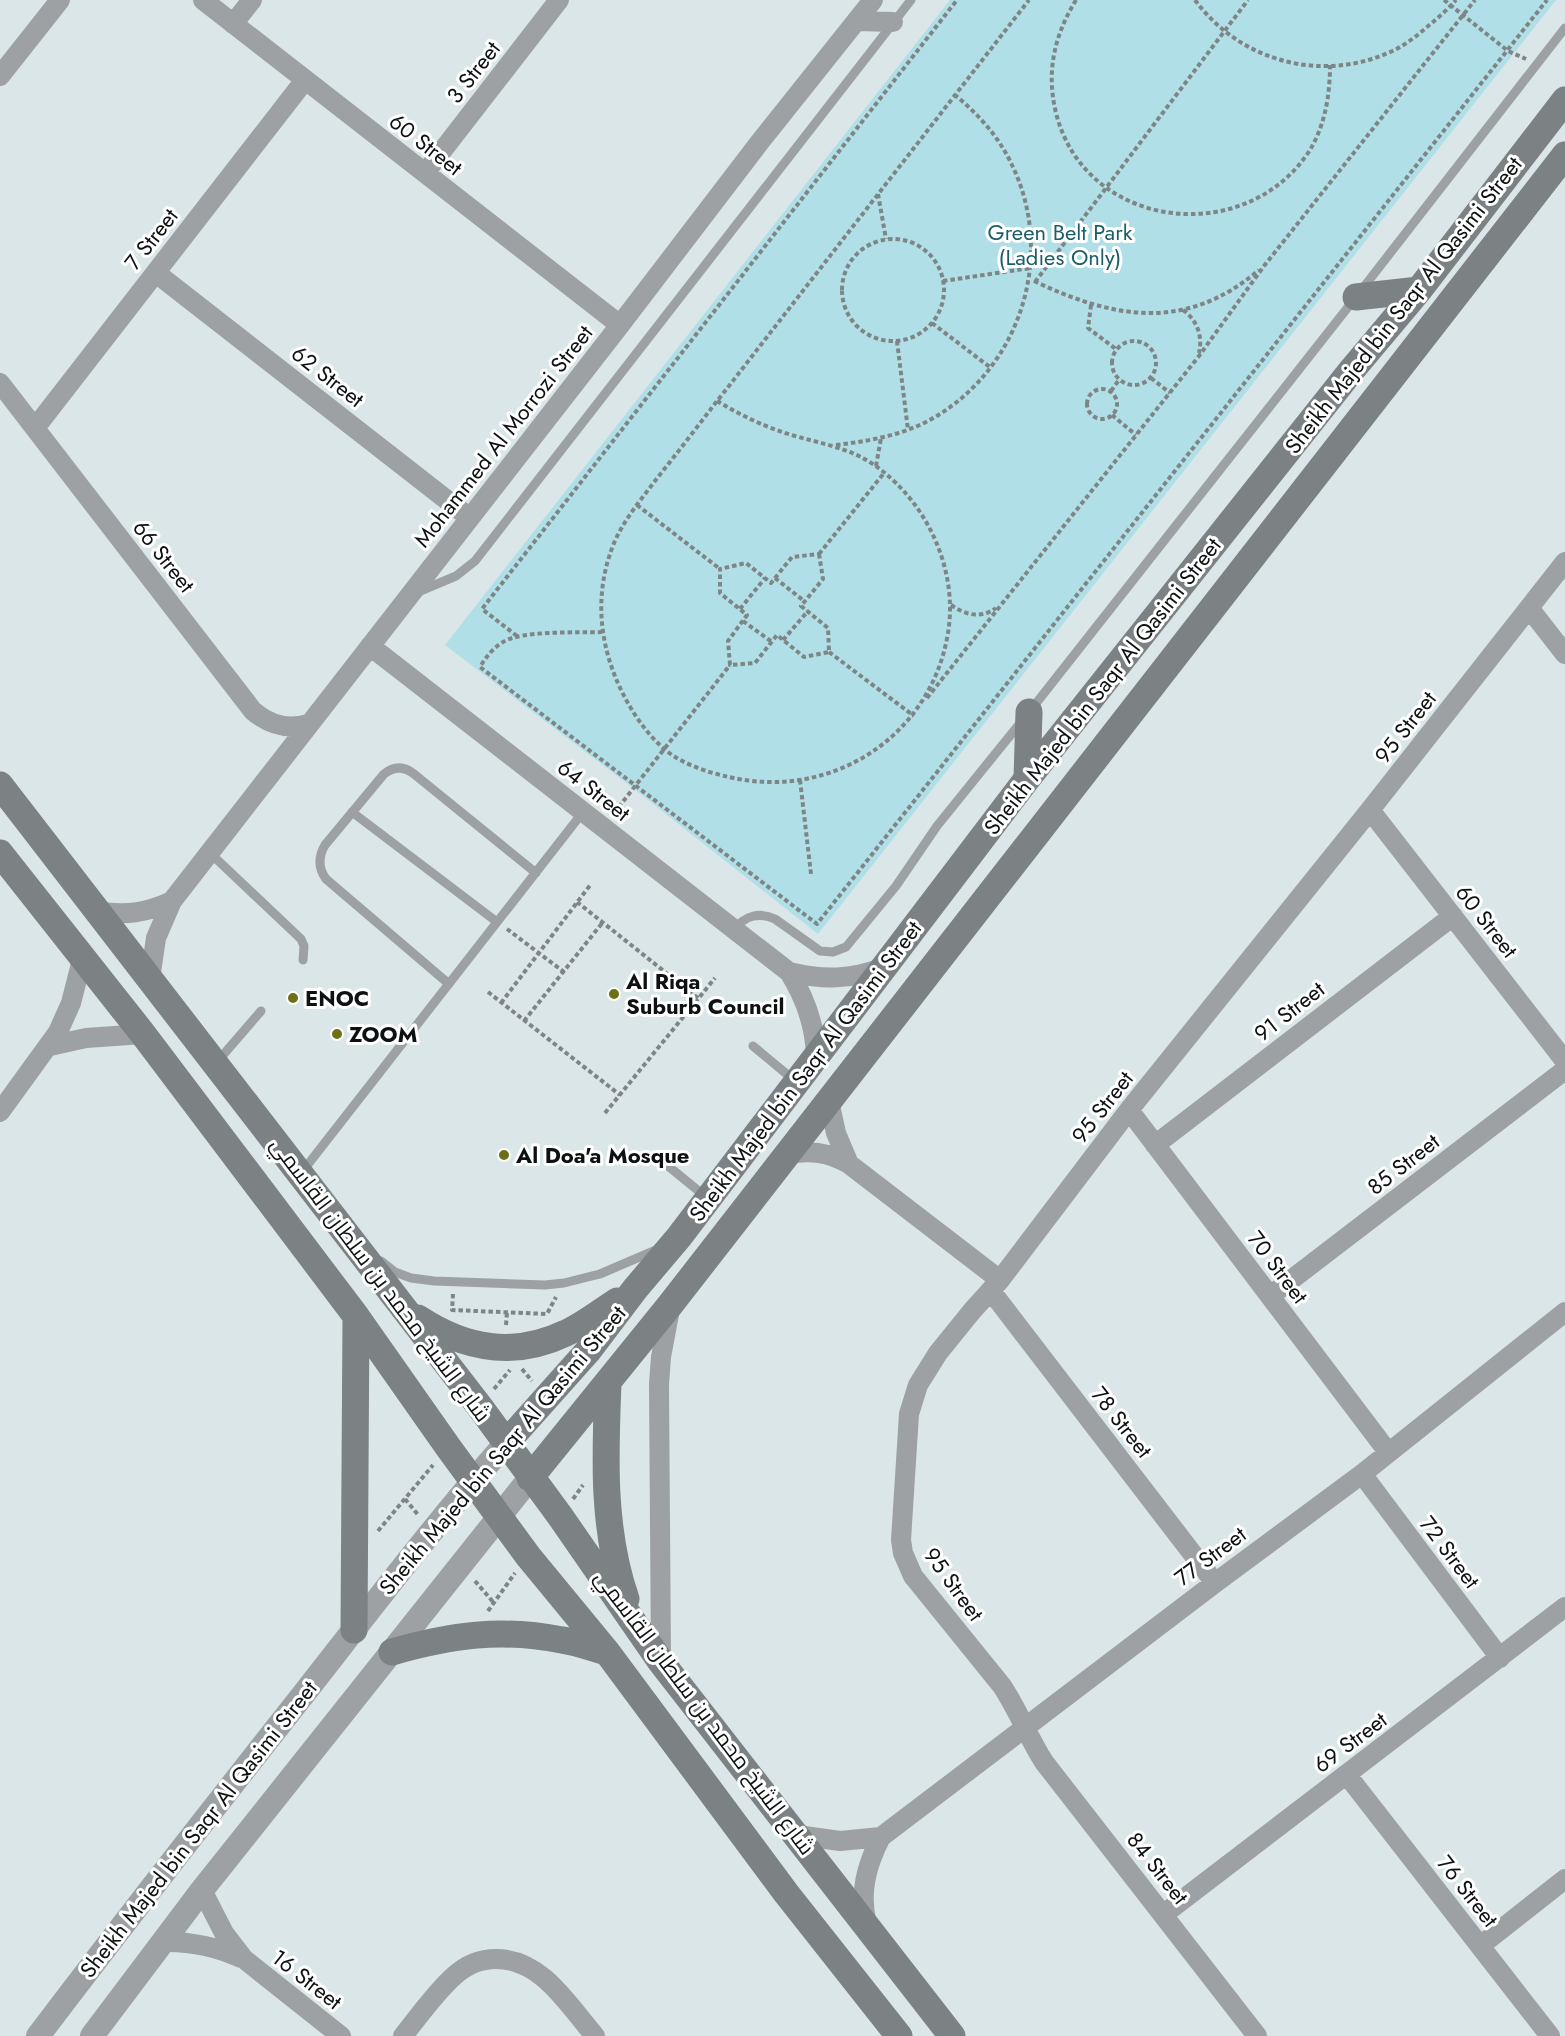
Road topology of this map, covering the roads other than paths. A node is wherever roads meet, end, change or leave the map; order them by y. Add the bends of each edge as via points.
1 (60, 0) edge
2 (203, 0) edge
3 (252, 0) edge
4 (559, 0) edge
5 (873, 0) edge
6 (911, 0) edge
7 (856, 21) junction
8 (893, 22) junction
9 (233, 24) junction
10 (1565, 28) edge
11 (0, 76) edge
12 (305, 80) junction
13 (1565, 100) edge
14 (1559, 168) edge
15 (425, 173) junction
16 (156, 273) junction
17 (1419, 290) junction
18 (1356, 297) junction
19 (620, 325) junction
20 (1351, 370) junction
21 (0, 383) edge
22 (35, 428) junction
23 (1343, 440) junction
24 (470, 518) junction
25 (1565, 562) edge
26 (410, 595) junction
27 (1529, 608) junction
28 (370, 646) junction
29 (1565, 654) edge
30 (1029, 712) junction
31 (308, 724) junction
32 (1027, 779) junction
33 (0, 785) edge
34 (1371, 810) junction
35 (352, 812) junction
36 (583, 812) junction
37 (209, 852) junction
38 (0, 853) edge
39 (536, 873) junction
40 (172, 901) junction
41 (97, 911) junction
42 (1453, 916) junction
43 (497, 922) junction
44 (735, 930) junction
45 (82, 956) junction
46 (303, 960) dead end
47 (884, 967) junction
48 (789, 972) junction
49 (150, 980) junction
50 (448, 984) junction
51 (261, 1011) dead end
52 (143, 1034) junction
53 (50, 1046) junction
54 (753, 1046) dead end
55 (816, 1056) junction
56 (1565, 1061) edge
57 (216, 1064) junction
58 (1565, 1070) edge
59 (796, 1082) junction
60 (830, 1101) junction
61 (1129, 1110) junction
62 (0, 1112) edge
63 (1155, 1145) junction
64 (788, 1154) junction
65 (657, 1157) dead end
66 (849, 1164) junction
67 (300, 1174) junction
68 (708, 1198) junction
69 (678, 1237) junction
70 (354, 1243) junction
71 (996, 1286) junction
72 (635, 1289) junction
73 (1270, 1296) junction
74 (670, 1305) junction
75 (405, 1310) junction
76 (1565, 1312) edge
77 (356, 1317) junction
78 (608, 1383) junction
79 (506, 1443) junction
80 (1388, 1452) junction
81 (1362, 1474) junction
82 (530, 1478) junction
83 (473, 1480) junction
84 (499, 1515) junction
85 (1215, 1582) junction
86 (1565, 1607) edge
87 (635, 1623) junction
88 (354, 1630) junction
89 (392, 1652) junction
90 (607, 1652) junction
91 (1500, 1658) junction
92 (662, 1662) junction
93 (1023, 1727) junction
94 (1347, 1775) junction
95 (797, 1835) junction
96 (881, 1837) junction
97 (1565, 1879) edge
98 (202, 1890) junction
99 (1164, 1914) junction
100 (868, 1928) junction
101 (161, 1942) junction
102 (1480, 1946) junction
103 (244, 1959) junction
104 (897, 2035) edge
105 (38, 2036) edge
106 (93, 2036) edge
107 (341, 2036) edge
108 (403, 2036) edge
109 (595, 2036) edge
110 (952, 2036) edge
111 (1257, 2036) edge
112 (1550, 2036) edge

1 - 11 street
2 - 9 street, 60 Street
3 - 9 street
4 - 15 street, 3 Street
5 - 7 street, Mohammed Al Morrozi Street
6 - 8 lane
7 - 8 street
7 - 19 street, Mohammed Al Morrozi Street
8 - 26 lane via 475,561 456,576
9 - 12 street, 60 Street
10 - 18 lane
12 - 15 street, 60 Street
12 - 16 street, 7 Street
13 - 17 main road, Sheikh Majed bin Saqr Al Qasimi Street
14 - 23 main road, Sheikh Majed bin Saqr Al Qasimi Street
15 - 19 street, 60 Street
16 - 22 street, 7 Street
16 - 24 street, 62 Street
17 - 18 main road
17 - 20 main road, Sheikh Majed bin Saqr Al Qasimi Street
18 - 30 lane
19 - 24 street, Mohammed Al Morrozi Street
20 - 23 main road via 1349,394 1325,430 1331,441
20 - 32 main road, Sheikh Majed bin Saqr Al Qasimi Street
21 - 22 street, 66 Street
22 - 31 street, 66 Street via 253,711 285,728
23 - 60 main road, Sheikh Majed bin Saqr Al Qasimi Street
24 - 26 street, Mohammed Al Morrozi Street
25 - 27 street, 95 Street
26 - 28 street, Mohammed Al Morrozi Street
27 - 29 street
27 - 34 street, 95 Street
28 - 31 street, Mohammed Al Morrozi Street
28 - 36 street, 64 Street
30 - 32 main road
30 - 44 lane via 846,947 834,952 820,951 768,916 752,916
31 - 37 street, Mohammed Al Morrozi Street
32 - 47 main road, Sheikh Majed bin Saqr Al Qasimi Street
33 - 41 main road, شارع الشيخ محمد بن سلطان القاسمي
34 - 42 street, 60 Street
34 - 61 street, 95 Street
35 - 39 lane via 384,774 405,768
35 - 43 lane
35 - 50 lane via 321,851 322,873
36 - 39 lane
36 - 44 street, 64 Street
37 - 40 street, Mohammed Al Morrozi Street
37 - 46 lane via 301,939
38 - 45 main road, شارع الشيخ محمد بن سلطان القاسمي
39 - 43 lane
40 - 41 street via 135,914
40 - 49 street, Mohammed Al Morrozi Street via 156,938
41 - 49 main road, شارع الشيخ محمد بن سلطان القاسمي
42 - 56 street, 60 Street
42 - 63 street, 91 Street
43 - 50 lane
44 - 48 street, 64 Street
45 - 52 main road, شارع الشيخ محمد بن سلطان القاسمي
45 - 53 street via 71,1003
47 - 48 street, 64 Street via 847,978 827,979
47 - 55 main road, Sheikh Majed bin Saqr Al Qasimi Street
48 - 55 street, 64 Street via 806,1004
49 - 57 main road, شارع الشيخ محمد بن سلطان القاسمي
50 - 67 lane
51 - 57 lane
52 - 53 street via 86,1038
52 - 77 main road, شارع الشيخ محمد بن سلطان القاسمي
53 - 62 street
54 - 59 lane
55 - 59 main road, Sheikh Majed bin Saqr Al Qasimi Street
57 - 67 main road, شارع الشيخ محمد بن سلطان القاسمي
58 - 73 street, 85 Street
59 - 68 main road, Sheikh Majed bin Saqr Al Qasimi Street
60 - 64 main road, Sheikh Majed bin Saqr Al Qasimi Street
60 - 66 street via 836,1133
61 - 63 street, 70 Street
61 - 71 street, 95 Street
63 - 73 street, 70 Street
64 - 66 street via 819,1152
64 - 74 main road, Sheikh Majed bin Saqr Al Qasimi Street
65 - 68 lane
66 - 71 street, 78 Street
67 - 70 main road, شارع الشيخ محمد بن سلطان القاسمي
68 - 69 main road, Sheikh Majed bin Saqr Al Qasimi Street
69 - 70 lane via 617,1268 564,1283 526,1285 411,1278 395,1272
69 - 72 main road, Sheikh Majed bin Saqr Al Qasimi Street
70 - 75 main road, شارع الشيخ محمد بن سلطان القاسمي
71 - 85 street, 78 Street
71 - 93 street, 95 Street via 938,1353 914,1394 908,1424 901,1540 913,1575 1002,1686
72 - 75 main road via 568,1333 527,1346 505,1348 463,1342
72 - 79 main road, Sheikh Majed bin Saqr Al Qasimi Street via 588,1351
73 - 80 street, 70 Street
74 - 78 main road, Sheikh Majed bin Saqr Al Qasimi Street
74 - 92 street via 659,1384
75 - 79 main road, شارع الشيخ محمد بن سلطان القاسمي
76 - 80 street, 77 Street
77 - 83 main road, شارع الشيخ محمد بن سلطان القاسمي
77 - 88 main road
78 - 82 main road, Sheikh Majed bin Saqr Al Qasimi Street
78 - 87 main road via 607,1506 621,1586
79 - 82 main road, شارع الشيخ محمد بن سلطان القاسمي
79 - 83 street, Sheikh Majed bin Saqr Al Qasimi Street
80 - 81 street, 77 Street
81 - 85 street, 77 Street
81 - 91 street, 72 Street
82 - 84 street, Sheikh Majed bin Saqr Al Qasimi Street
82 - 87 main road, شارع الشيخ محمد بن سلطان القاسمي
83 - 84 main road, شارع الشيخ محمد بن سلطان القاسمي
83 - 88 street, Sheikh Majed bin Saqr Al Qasimi Street
84 - 89 street, Sheikh Majed bin Saqr Al Qasimi Street
84 - 90 main road, شارع الشيخ محمد بن سلطان القاسمي
85 - 93 street, 77 Street
86 - 91 street, 69 Street
87 - 92 main road, شارع الشيخ محمد بن سلطان القاسمي
88 - 105 street, Sheikh Majed bin Saqr Al Qasimi Street
89 - 90 main road via 431,1640 517,1634
89 - 98 street, Sheikh Majed bin Saqr Al Qasimi Street
90 - 104 main road, شارع الشيخ محمد بن سلطان القاسمي
91 - 94 street, 69 Street
92 - 95 main road, شارع الشيخ محمد بن سلطان القاسمي
93 - 96 street, 77 Street
93 - 99 street, 84 Street via 1044,1762
94 - 99 street, 69 Street
94 - 102 street, 76 Street
95 - 96 street via 840,1841
95 - 100 main road, شارع الشيخ محمد بن سلطان القاسمي
96 - 100 street, 77 Street via 866,1874 863,1894
97 - 102 street
98 - 101 street, Sheikh Majed bin Saqr Al Qasimi Street
98 - 103 street, 16 Street via 220,1926
99 - 111 street, 84 Street
100 - 110 main road, شارع الشيخ محمد بن سلطان القاسمي
101 - 103 street, 16 Street via 204,1945
101 - 106 street, Sheikh Majed bin Saqr Al Qasimi Street
102 - 112 street, 76 Street
103 - 107 street, 16 Street
108 - 109 street via 453,1976 486,1959 520,1962 535,1970

